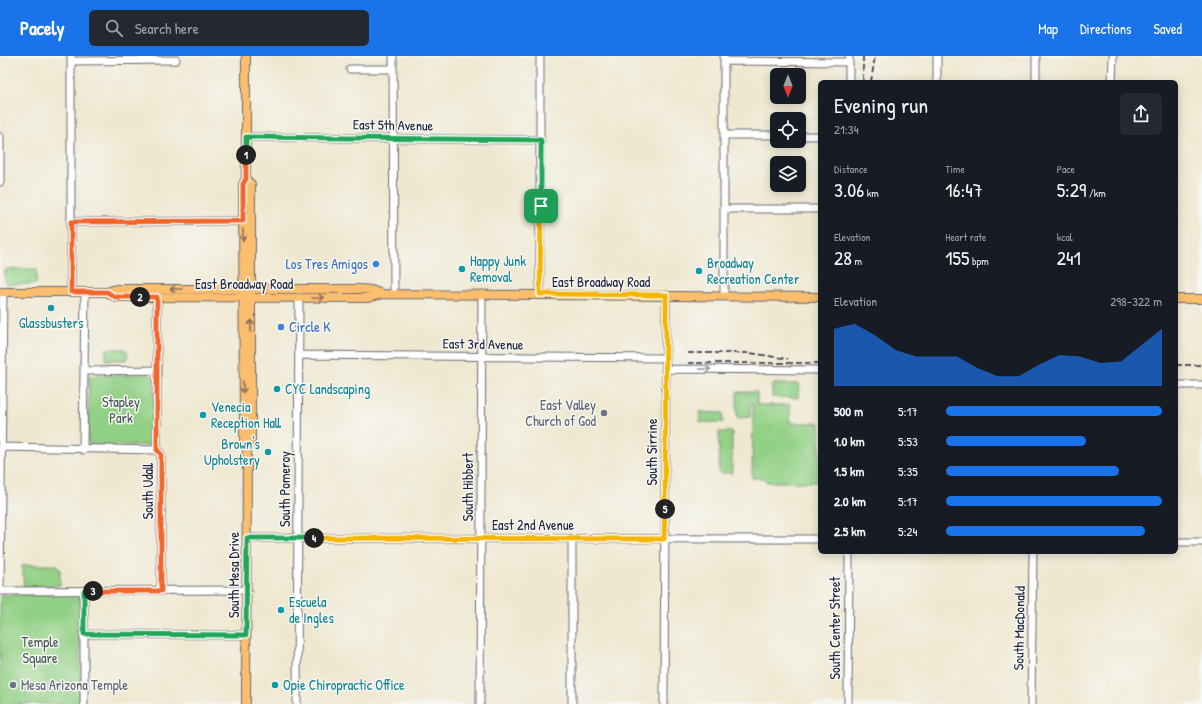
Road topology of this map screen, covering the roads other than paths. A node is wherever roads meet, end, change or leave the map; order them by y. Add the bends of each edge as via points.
1 (246, 56) edge
2 (393, 56) edge
3 (540, 56) edge
4 (937, 56) edge
5 (1036, 56) edge
6 (1113, 56) edge
7 (150, 58) edge
8 (724, 58) edge
9 (71, 59) edge
10 (849, 59) edge
11 (176, 60) dead end
12 (350, 69) dead end
13 (393, 70) junction
14 (849, 80) edge
15 (937, 80) edge
16 (1036, 80) edge
17 (1112, 80) edge
18 (724, 135) junction
19 (770, 135) edge
20 (806, 136) edge
21 (818, 136) edge
22 (0, 137) edge
23 (246, 137) junction
24 (393, 138) junction
25 (541, 140) junction
26 (246, 179) junction
27 (0, 182) edge
28 (724, 209) junction
29 (818, 210) edge
30 (243, 221) junction
31 (71, 222) junction
32 (2, 292) edge
33 (71, 292) junction
34 (85, 292) junction
35 (107, 292) junction
36 (247, 293) junction
37 (382, 294) junction
38 (394, 294) junction
39 (482, 294) junction
40 (540, 294) junction
41 (666, 295) junction
42 (724, 296) junction
43 (157, 297) junction
44 (299, 297) junction
45 (818, 297) edge
46 (1178, 299) edge
47 (1202, 299) edge
48 (299, 355) junction
49 (482, 357) junction
50 (666, 358) junction
51 (666, 369) junction
52 (157, 370) junction
53 (818, 370) edge
54 (84, 371) junction
55 (1178, 385) edge
56 (1202, 385) edge
57 (2, 447) junction
58 (83, 450) junction
59 (157, 450) junction
60 (247, 538) junction
61 (298, 538) junction
62 (481, 538) junction
63 (572, 538) junction
64 (664, 539) junction
65 (818, 539) edge
66 (1178, 542) edge
67 (1202, 542) edge
68 (848, 554) edge
69 (1033, 554) edge
70 (247, 590) junction
71 (0, 591) edge
72 (84, 591) junction
73 (161, 591) junction
74 (84, 634) junction
75 (246, 635) junction
76 (84, 704) edge
77 (246, 704) edge
78 (298, 704) edge
79 (480, 704) edge
80 (572, 704) edge
81 (664, 704) edge
82 (848, 704) edge
83 (1031, 704) edge

1 - 23 main road, South Mesa Drive
2 - 13 street
3 - 25 street
4 - 15 street
5 - 16 street
6 - 17 street
7 - 9 street
7 - 11 street
8 - 10 street
8 - 18 street
9 - 31 street
10 - 14 street
12 - 13 street
13 - 24 street
18 - 19 street
18 - 28 street
20 - 21 street
22 - 27 street
23 - 24 street, East 5th Avenue
23 - 26 main road, South Mesa Drive
24 - 25 street, East 5th Avenue
24 - 38 street
25 - 40 street
26 - 30 main road, South Mesa Drive via 243,184
26 - 36 main road, South Mesa Drive via 251,184
28 - 29 street
28 - 42 street
30 - 31 street
30 -> 36 main road, South Mesa Drive
31 - 33 street
32 - 33 main road, East Broadway Road
32 - 57 street
33 - 34 main road, East Broadway Road
34 - 35 main road, East Broadway Road
34 - 54 street
36 -> 35 main road, East Broadway Road via 116,289
35 - 43 main road, East Broadway Road via 115,297
36 - 37 main road, East Broadway Road via 371,290
36 - 43 main road, East Broadway Road
36 - 44 main road, East Broadway Road
36 - 60 main road, South Mesa Drive via 244,440 247,447
37 - 38 main road, East Broadway Road
44 -> 37 main road, East Broadway Road via 368,298
38 - 39 main road, East Broadway Road
39 - 40 main road, East Broadway Road
39 - 49 street, South Hibbert
40 - 41 main road, East Broadway Road
41 - 42 main road, East Broadway Road
41 - 50 street, South Sirrine
42 - 45 main road, East Broadway Road
43 - 52 street, South Udall
44 - 48 street, South Pomeroy
46 - 47 main road
48 - 49 street, East 3rd Avenue
48 - 61 street, South Pomeroy
49 - 50 street, East 3rd Avenue
49 - 62 street, South Hibbert
50 - 51 street, South Sirrine
51 -> 53 street
51 - 64 street, South Sirrine
52 - 54 street
52 - 59 street, South Udall
54 - 58 street
55 - 56 street
57 - 58 street via 64,447
57 - 71 street
58 - 59 street
59 - 73 street, South Udall via 161,454
60 - 61 street, East 2nd Avenue
60 - 70 main road, South Mesa Drive
61 - 62 street, East 2nd Avenue
61 - 78 street, South Pomeroy
62 - 63 street, East 2nd Avenue
62 - 79 street, South Hibbert
63 - 64 street, East 2nd Avenue
63 - 80 street
64 - 65 street, East 2nd Avenue
64 - 81 street, South Sirrine
66 - 67 street
68 - 82 street, South Center Street
69 - 83 street, South MacDonald
70 - 73 street
70 - 75 main road, South Mesa Drive
71 - 72 street
72 - 73 street
72 - 74 street
74 - 75 street
74 - 76 street
75 - 77 main road, South Mesa Drive

